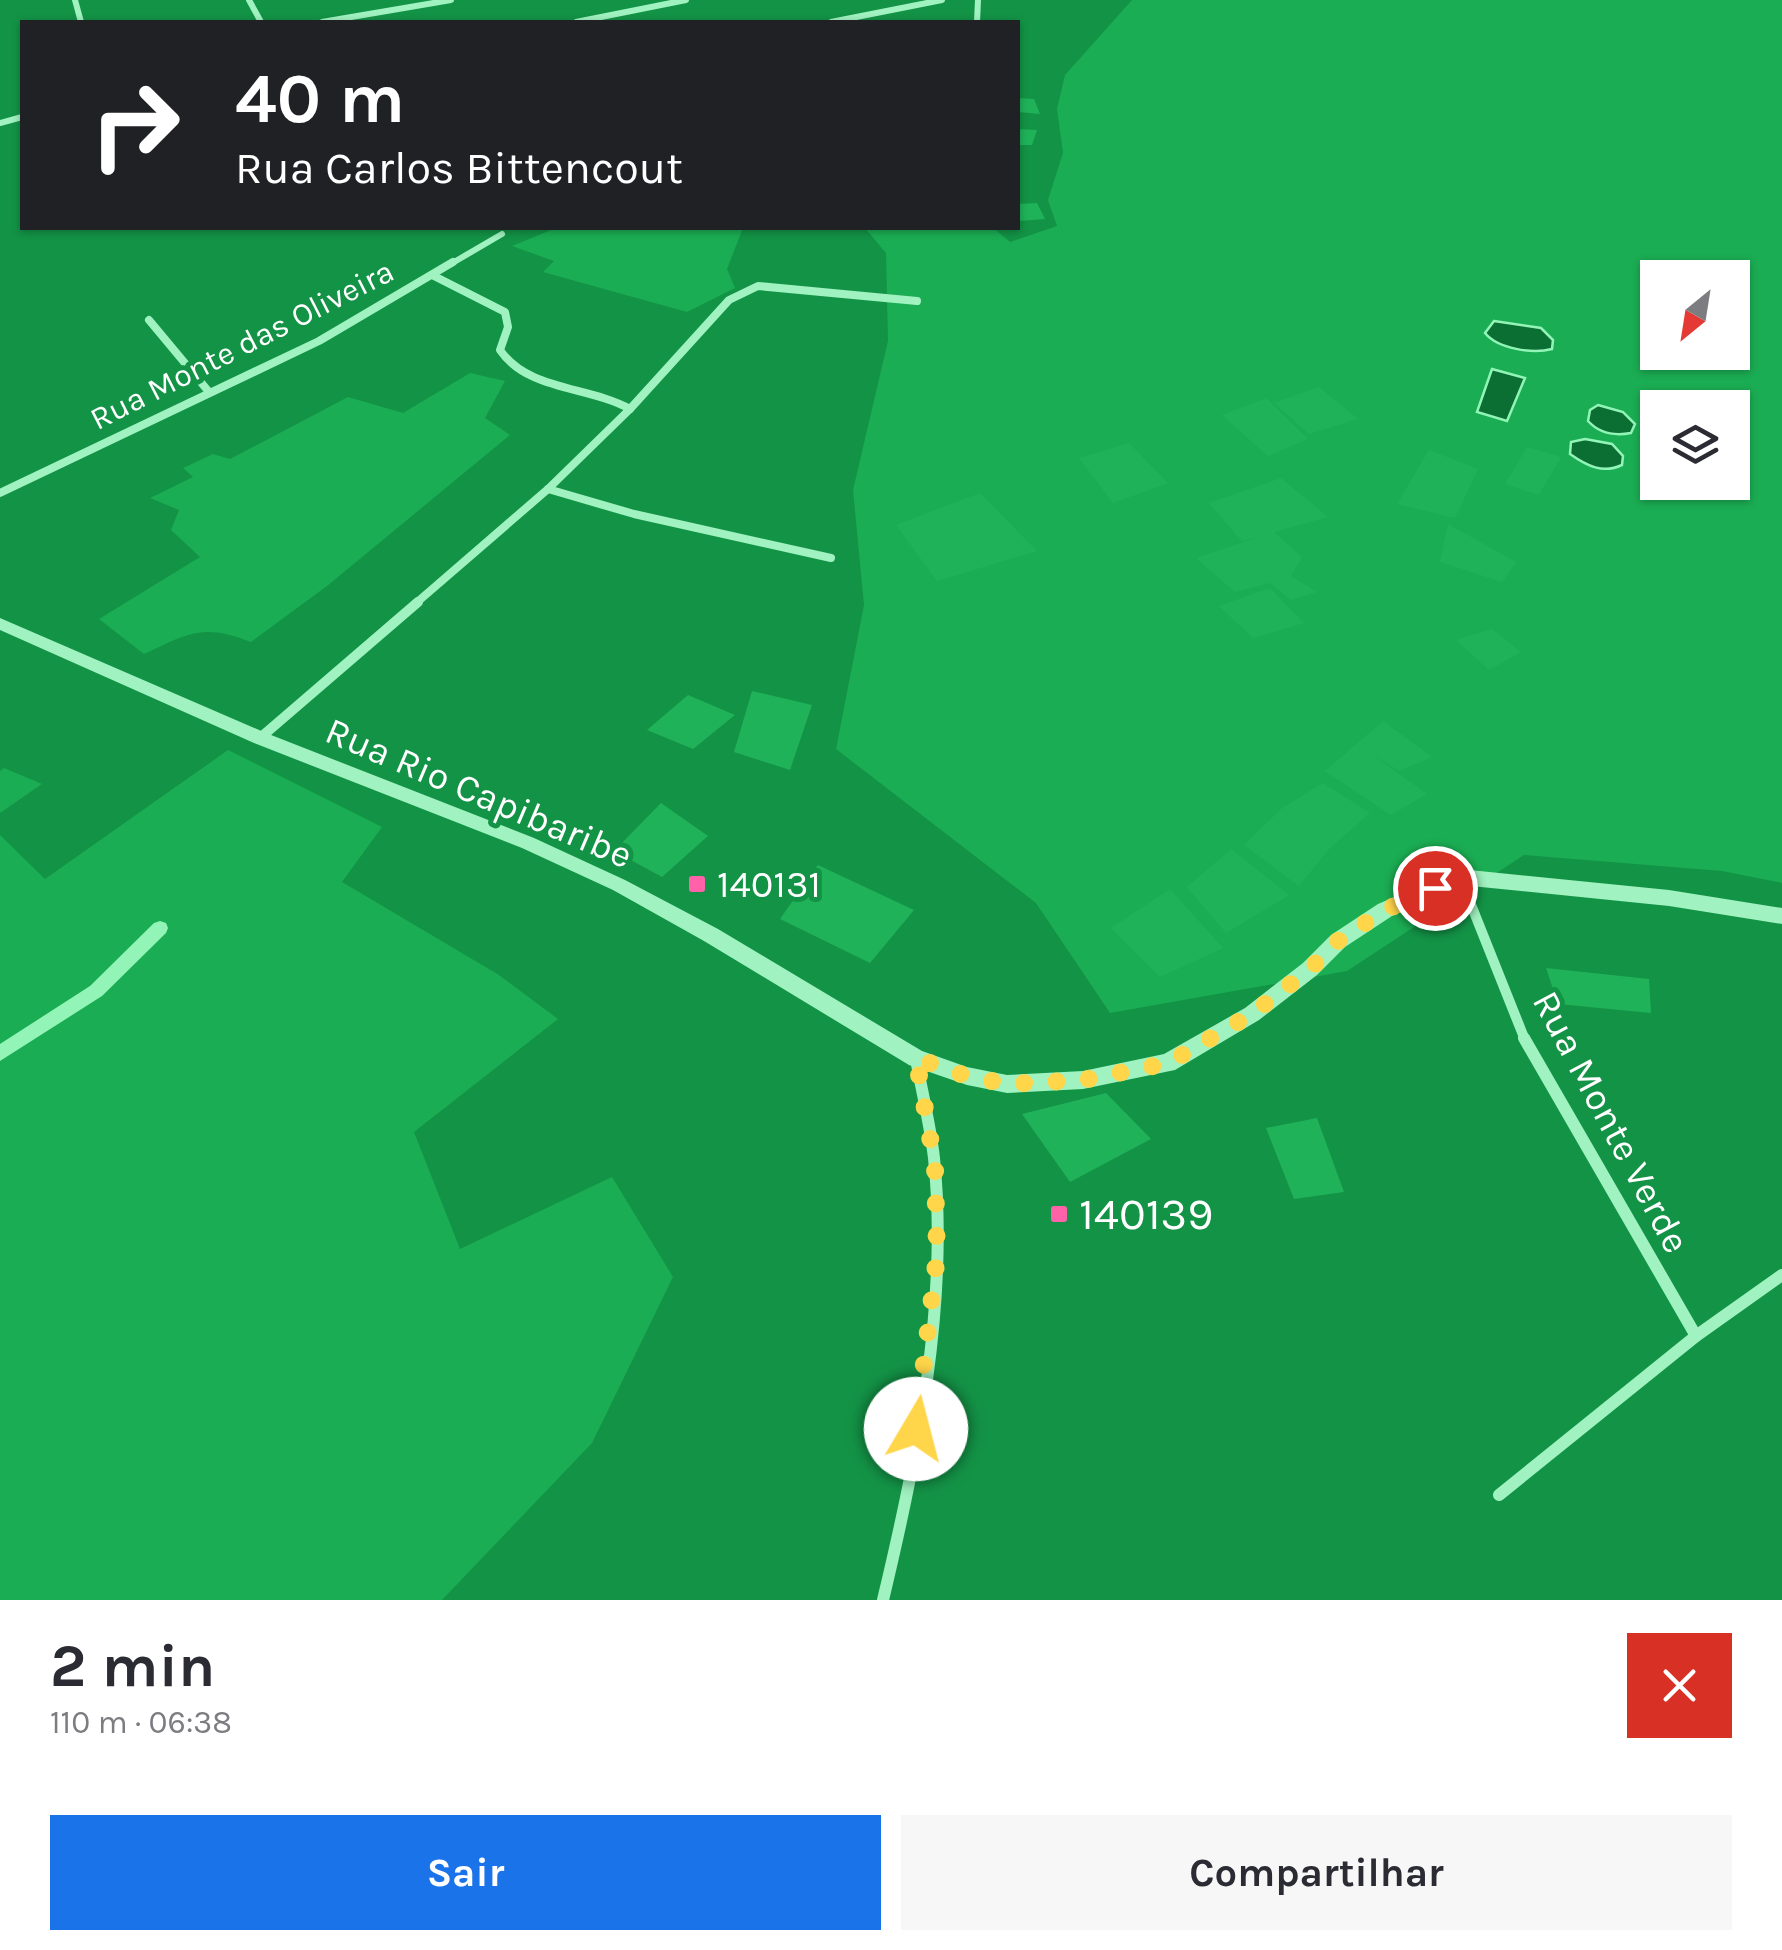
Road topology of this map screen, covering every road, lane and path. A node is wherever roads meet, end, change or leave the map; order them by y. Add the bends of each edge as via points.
1 (451, 0) edge
2 (686, 0) edge
3 (942, 0) edge
4 (334, 20) edge
5 (586, 20) edge
6 (841, 20) edge
7 (502, 234) dead end
8 (434, 276) junction
9 (918, 301) dead end
10 (148, 320) dead end
11 (209, 392) junction
12 (630, 409) junction
13 (548, 489) junction
14 (0, 493) edge
15 (831, 558) dead end
16 (0, 624) edge
17 (260, 738) junction
18 (1460, 877) junction
19 (1782, 916) edge
20 (916, 1058) junction
21 (1782, 1275) edge
22 (1696, 1336) junction
23 (1499, 1495) dead end
24 (883, 1600) edge

1 - 4 street
2 - 5 street
3 - 6 street
7 - 8 street, Rua Monte das Oliveira
8 - 11 street, Rua Monte das Oliveira via 319,341
8 - 12 street via 505,312 500,350 513,369 594,390
9 - 12 street via 758,286 729,300
10 - 11 street
11 - 14 street, Rua Monte das Oliveira
12 - 13 street
13 - 15 street
13 - 17 street
16 - 17 street, Rua Rio Capibaribe
17 - 20 street, Rua Rio Capibaribe via 619,885
18 - 19 street
18 - 20 street, Rua Rio Capibaribe via 1385,910 1252,1014 1168,1063 1083,1080 1007,1084
18 - 22 street, Rua Monte Verde via 1529,1050
20 - 24 street via 935,1166 937,1256 909,1472
21 - 22 street
22 - 23 street

